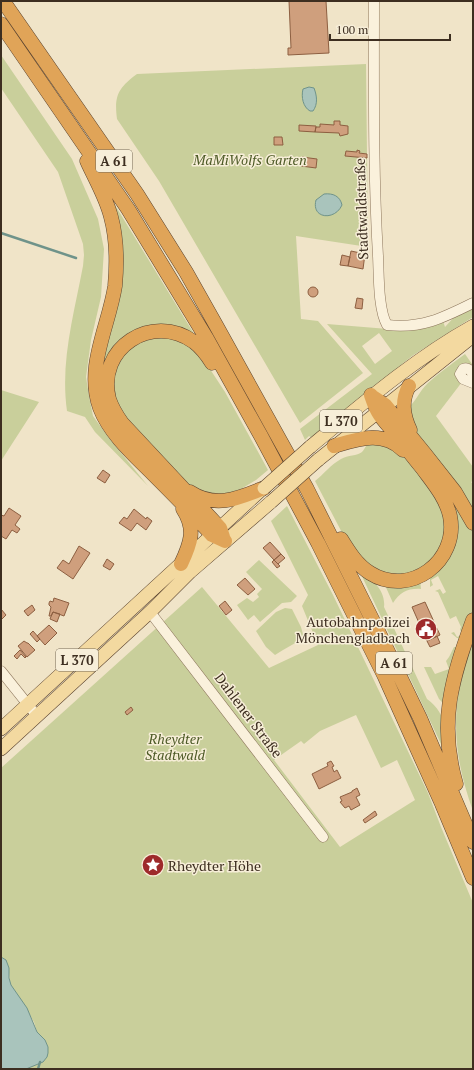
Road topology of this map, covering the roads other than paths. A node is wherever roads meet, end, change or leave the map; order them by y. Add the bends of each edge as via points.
1 (3, 1) edge
2 (374, 1) edge
3 (1, 24) edge
4 (66, 119) junction
5 (473, 303) edge
6 (473, 326) edge
7 (473, 336) edge
8 (473, 374) edge
9 (473, 383) edge
10 (409, 386) junction
11 (371, 395) junction
12 (382, 408) junction
13 (261, 436) junction
14 (334, 446) junction
15 (425, 454) junction
16 (432, 481) junction
17 (264, 488) junction
18 (307, 489) junction
19 (178, 491) junction
20 (473, 523) edge
21 (219, 535) junction
22 (181, 564) junction
23 (150, 612) junction
24 (473, 620) edge
25 (1, 671) edge
26 (27, 705) junction
27 (37, 716) junction
28 (1, 729) edge
29 (1, 749) edge
30 (323, 837) dead end
31 (473, 841) edge
32 (473, 878) edge

1 - 18 highway, A 61 via 137,194 186,272
2 - 5 street, Stadtwaldstraße via 376,209 384,319 387,325 418,325 442,318
3 - 4 highway, A 61
4 - 13 highway, A 61 via 128,209 207,339
4 - 19 highway via 108,208 115,244 114,287 96,368 96,395 112,429 131,452
6 - 11 main road, L 370
7 - 10 main road, L 370
8 - 9 street via 468,368 463,369 460,374 463,380
10 - 12 main road, L 370
10 - 15 highway via 404,401 405,417 411,433
11 - 12 highway
11 - 17 main road, L 370, bridge
12 - 14 main road, L 370
12 - 15 highway
12 - 16 highway
13 - 19 highway via 194,342 179,334 164,331 150,332 131,339 112,362 108,376 109,399 122,423
13 - 32 highway, A 61 via 384,675
14 - 16 highway via 367,438 387,439 402,448
14 - 21 main road, L 370, bridge via 271,502
15 - 20 highway via 455,492
16 - 18 highway via 448,507 451,526 449,542 442,557 428,571 413,579 398,581 377,577 358,563
17 - 19 highway via 235,499 216,501
17 - 21 main road, L 370
18 - 31 highway, A 61 via 420,718
19 - 21 highway
19 - 22 highway via 191,531 190,543
21 - 22 main road, L 370
21 - 23 main road, L 370 via 190,572
22 - 26 main road, L 370
23 - 27 main road, L 370
23 - 30 street, Dahlener Straße
24 - 31 highway via 452,685 448,748 452,771
25 - 26 street
26 - 27 street
26 - 28 main road, L 370
27 - 29 main road, L 370

